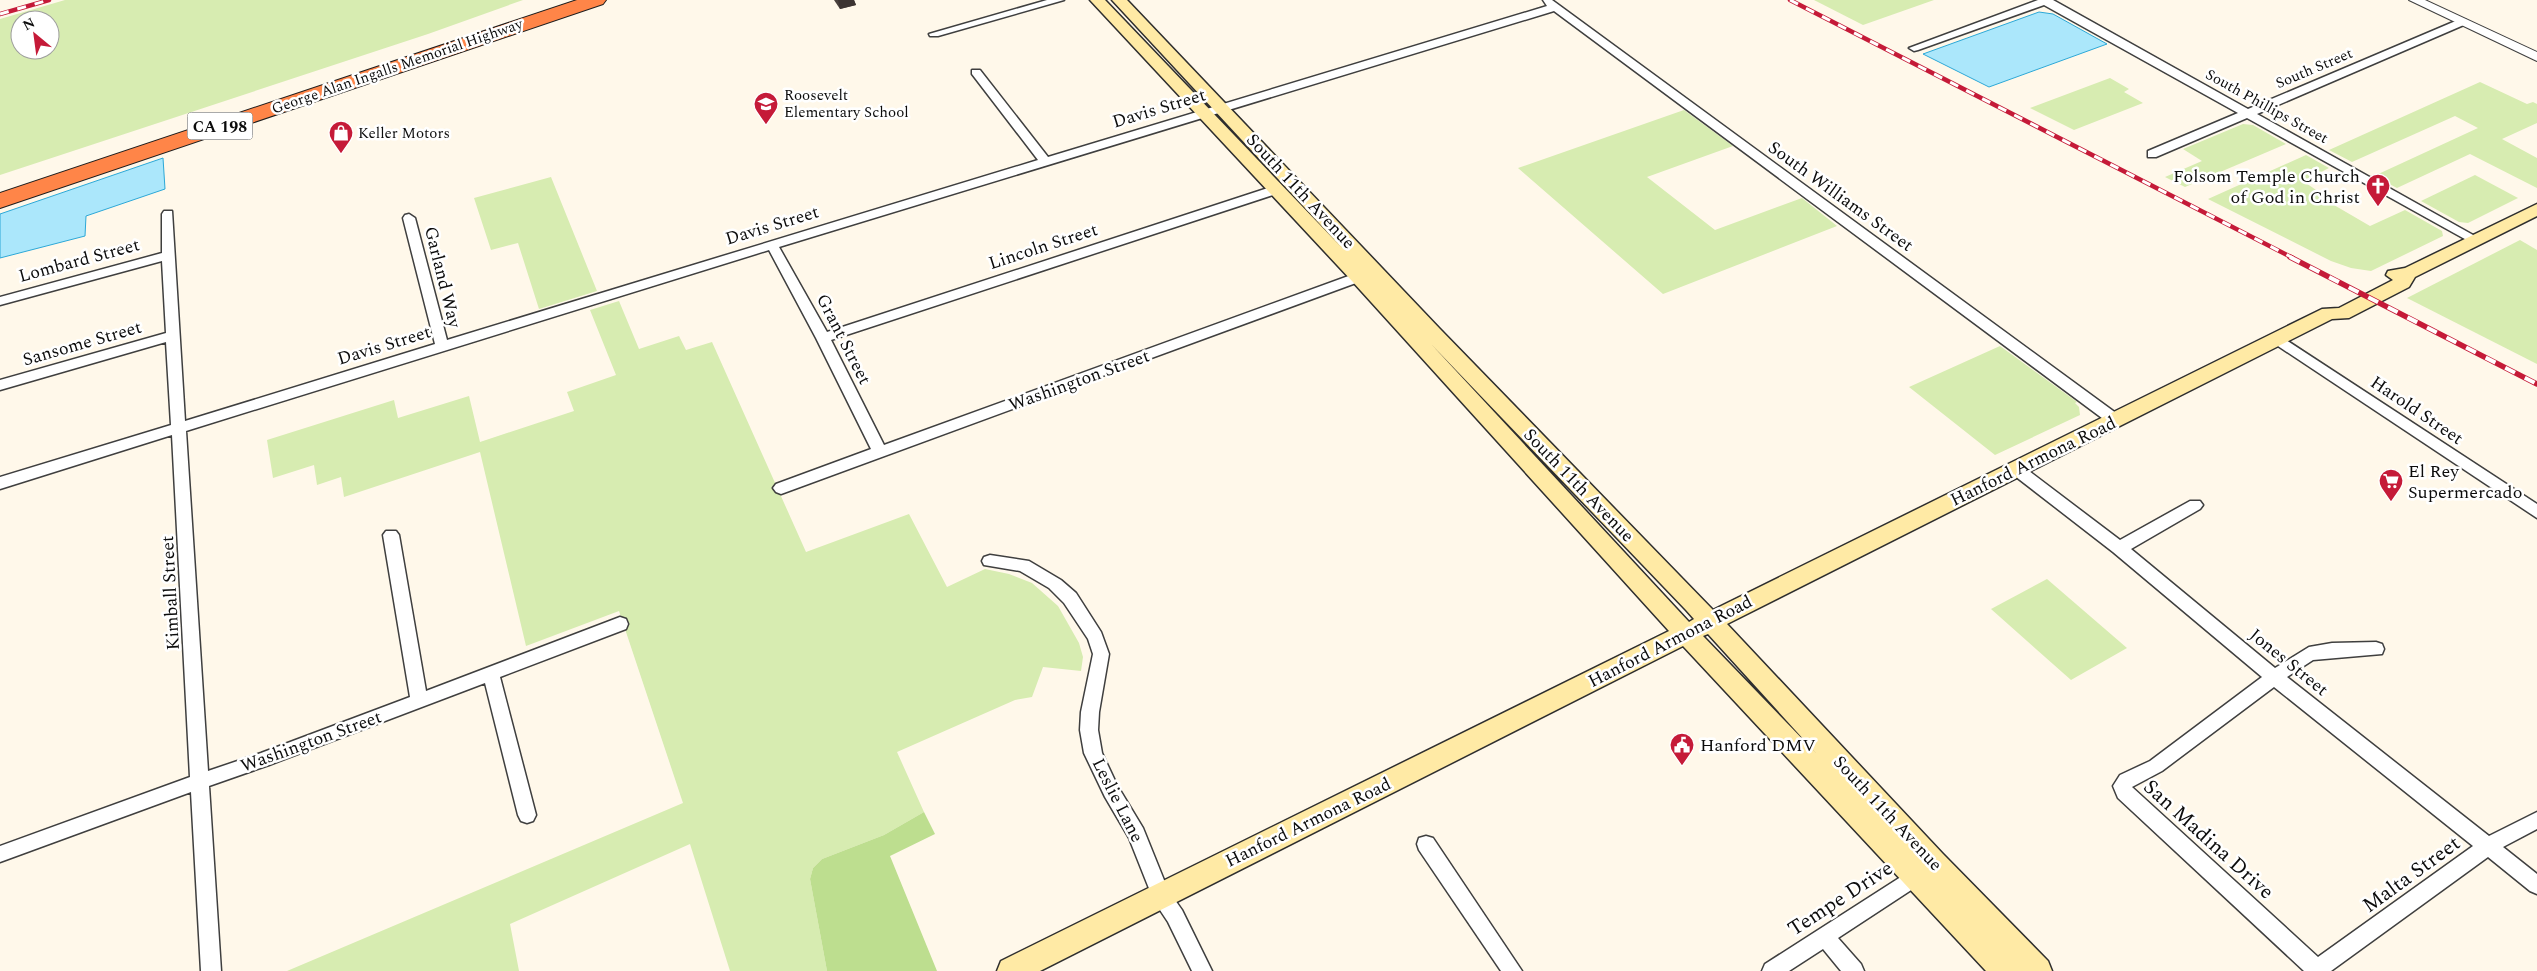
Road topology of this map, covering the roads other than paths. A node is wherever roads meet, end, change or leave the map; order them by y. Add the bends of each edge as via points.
1 (551, 0) edge
2 (563, 0) edge
3 (596, 0) edge
4 (617, 0) edge
5 (1059, 0) edge
6 (1097, 0) edge
7 (1119, 0) edge
8 (2045, 0) edge
9 (2414, 0) edge
10 (1551, 4) edge
11 (2462, 22) junction
12 (934, 34) dead end
13 (1914, 48) dead end
14 (434, 49) junction
15 (2537, 57) edge
16 (976, 72) dead end
17 (1222, 108) junction
18 (2247, 113) junction
19 (1203, 114) junction
20 (2152, 154) dead end
21 (1046, 162) junction
22 (0, 190) edge
23 (1275, 190) junction
24 (0, 201) edge
25 (2537, 209) edge
26 (168, 214) dead end
27 (409, 218) dead end
28 (2476, 240) junction
29 (772, 245) junction
30 (168, 255) junction
31 (1368, 274) junction
32 (0, 300) edge
33 (173, 336) junction
34 (823, 338) junction
35 (2277, 339) junction
36 (442, 346) junction
37 (0, 385) edge
38 (2115, 420) junction
39 (180, 428) junction
40 (880, 452) junction
41 (2016, 469) junction
42 (0, 483) edge
43 (781, 488) dead end
44 (2195, 505) dead end
45 (2537, 512) edge
46 (391, 535) dead end
47 (2119, 548) junction
48 (990, 561) dead end
49 (1710, 621) junction
50 (620, 624) dead end
51 (1685, 633) junction
52 (2376, 649) dead end
53 (491, 674) junction
54 (2274, 678) junction
55 (419, 701) junction
56 (201, 781) junction
57 (527, 815) dead end
58 (2537, 820) edge
59 (1426, 844) dead end
60 (2488, 846) junction
61 (0, 854) edge
62 (1925, 870) junction
63 (2537, 885) edge
64 (1161, 895) junction
65 (1824, 936) junction
66 (2316, 970) edge
67 (211, 971) edge
68 (1011, 971) edge
69 (1202, 971) edge
70 (1512, 971) edge
71 (1772, 971) edge
72 (1854, 971) edge
73 (2005, 971) edge
74 (2038, 971) edge

1 - 14 highway
2 - 14 highway, George Alan Ingalls Memorial Highway / CA 198
3 - 14 highway, George Alan Ingalls Memorial Highway / CA 198
4 - 14 highway
5 - 12 street
6 - 19 main road, South 11th Avenue
7 - 17 main road, South 11th Avenue
8 - 13 street
8 - 18 street, South Phillips Street
9 - 11 street
10 - 17 street, Davis Street
10 - 38 street, South Williams Street
11 - 15 street
11 - 18 street, South Street
14 - 22 highway, George Alan Ingalls Memorial Highway / CA 198
14 - 24 highway, George Alan Ingalls Memorial Highway / CA 198
16 - 21 street
17 - 19 street, Davis Street
17 - 31 main road, South 11th Avenue
18 - 20 street, South Street
18 - 28 street, South Phillips Street
19 - 21 street, Davis Street
19 - 23 main road, South 11th Avenue
21 - 29 street, Davis Street
23 - 31 main road, South 11th Avenue
23 - 34 street, Lincoln Street
25 - 28 main road, Hanford Armona Road
26 - 30 street, Kimball Street
27 - 36 street, Garland Way
28 - 35 main road, Hanford Armona Road via 2409,273 2402,283 2342,314 2329,313
29 - 34 street, Grant Street
29 - 36 street, Davis Street
30 - 32 street, Lombard Street
30 - 33 street, Kimball Street
31 - 40 street, Washington Street
31 - 49 main road, South 11th Avenue
31 - 51 main road, South 11th Avenue
33 - 37 street, Sansome Street
33 - 39 street, Kimball Street
34 - 40 street, Grant Street
35 - 38 main road, Hanford Armona Road
35 - 45 street, Harold Street
36 - 39 street, Davis Street
38 - 41 main road, Hanford Armona Road
39 - 42 street, Davis Street
39 - 56 street, Kimball Street
40 - 43 street, Washington Street
41 - 47 street, Jones Street
41 - 49 main road, Hanford Armona Road
44 - 47 street
46 - 55 street
47 - 54 street, Jones Street
48 - 64 street, Leslie Lane via 1023,565 1055,584 1070,598 1095,637 1101,654 1090,712 1089,730 1094,754 1111,791 1137,834
49 - 51 main road, Hanford Armona Road
49 - 62 main road, South 11th Avenue
50 - 53 street, Washington Street
51 - 62 main road, South 11th Avenue
51 - 64 main road, Hanford Armona Road
52 - 54 street via 2309,654
53 - 55 street, Washington Street
53 - 57 street
54 - 60 street, Jones Street
54 - 66 street, San Madina Drive via 2156,766 2122,786 2124,792 2173,839
55 - 56 street, Washington Street
56 - 61 street, Washington Street
56 - 67 street, Kimball Street
58 - 60 street, Malta Street
59 - 70 street
60 - 63 street, Jones Street
60 - 66 street, Malta Street
62 - 65 street, Tempe Drive
62 - 73 main road, South 11th Avenue
62 - 74 main road, South 11th Avenue
64 - 68 main road, Hanford Armona Road
64 - 69 street, Leslie Lane
65 - 71 street, Tempe Drive
65 - 72 street

